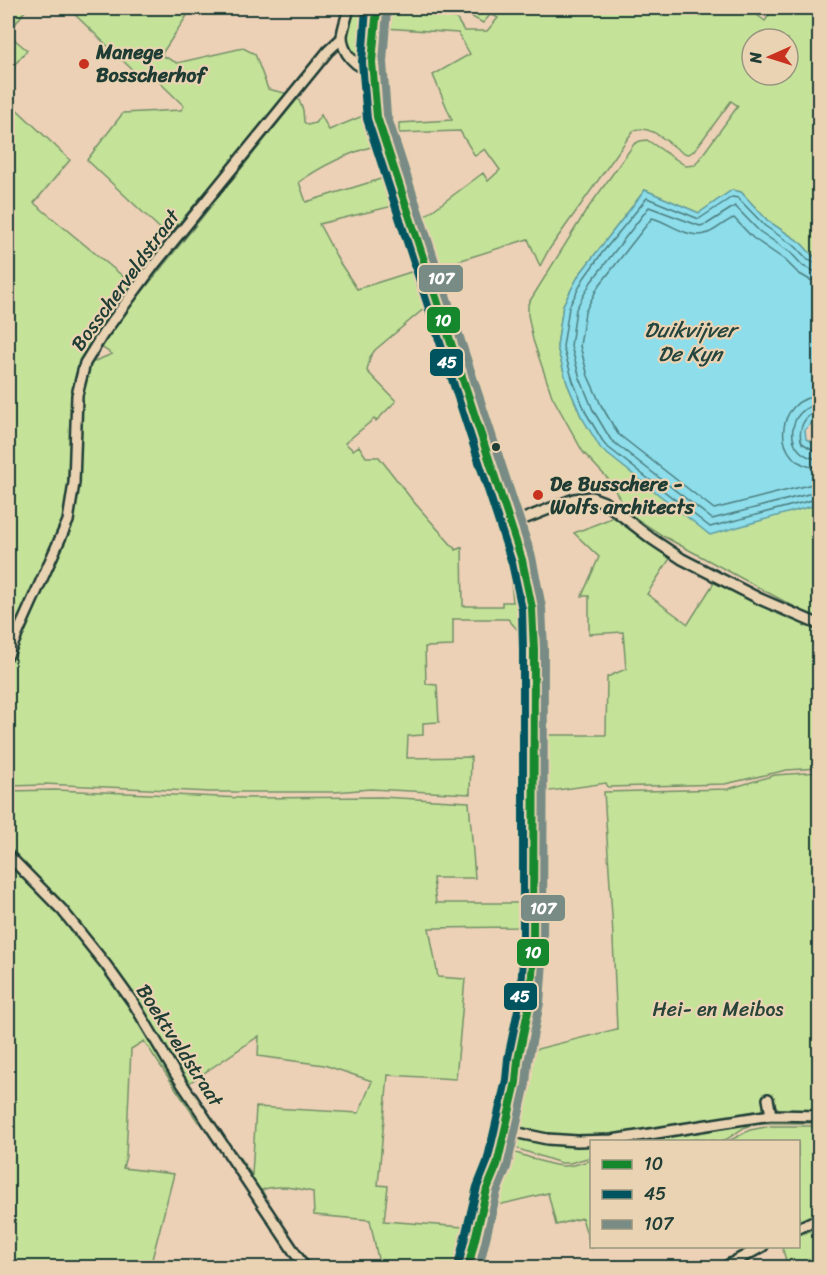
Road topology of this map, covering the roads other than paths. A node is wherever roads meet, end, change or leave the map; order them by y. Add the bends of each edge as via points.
1 (348, 8) edge
2 (377, 8) edge
3 (342, 38) junction
4 (372, 70) junction
5 (515, 522) junction
6 (819, 626) edge
7 (8, 655) edge
8 (8, 855) edge
9 (768, 1099) dead end
10 (771, 1115) junction
11 (819, 1116) edge
12 (501, 1130) junction
13 (612, 1140) edge
14 (590, 1141) edge
15 (811, 1221) dead end
16 (800, 1227) edge
17 (759, 1248) edge
18 (305, 1268) edge
19 (468, 1268) edge
20 (723, 1268) edge

1 - 3 street
2 - 4 main road
3 - 4 street via 357,66
3 - 7 street, Bosscherveldstraat via 154,265 85,363 76,395 74,483 68,521
4 - 5 main road via 384,144
5 - 6 street via 574,499 591,497 604,502 682,559
5 - 12 main road via 532,608 535,676 532,984 516,1082
8 - 18 street, Boektveldstraat via 62,910 134,1004 175,1073
9 - 10 street
10 - 11 street
10 - 13 street
12 - 14 street via 547,1139
12 - 19 main road via 497,1165 487,1189
15 - 16 street
17 - 20 street

